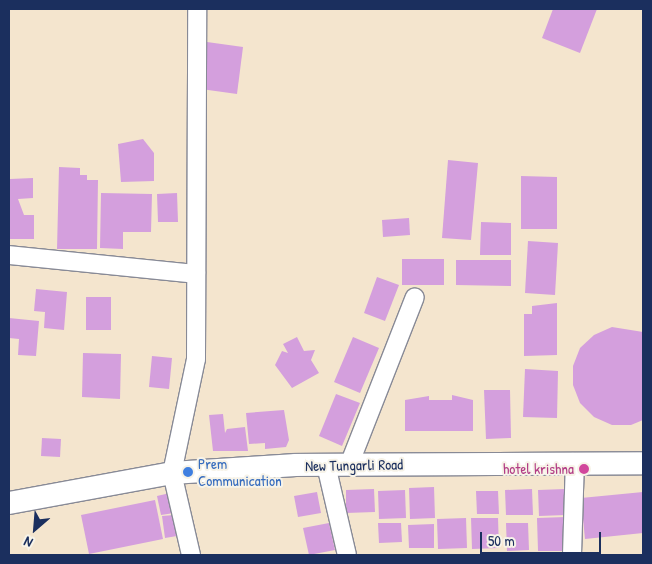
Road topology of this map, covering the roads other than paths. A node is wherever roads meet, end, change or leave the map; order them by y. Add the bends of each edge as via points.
1 (197, 9) edge
2 (9, 254) edge
3 (196, 274) junction
4 (416, 297) dead end
5 (575, 462) junction
6 (643, 463) edge
7 (326, 465) junction
8 (348, 465) junction
9 (172, 473) junction
10 (9, 503) edge
11 (191, 555) edge
12 (347, 555) edge
13 (572, 555) edge

1 - 3 street
2 - 3 street
3 - 9 street via 196,359
4 - 8 street
5 - 6 street, New Tungarli Road
5 - 8 street, New Tungarli Road
5 - 13 street
7 - 8 street, New Tungarli Road
7 - 9 street, New Tungarli Road
7 - 12 street
9 - 10 street, New Tungarli Road
9 - 11 street

